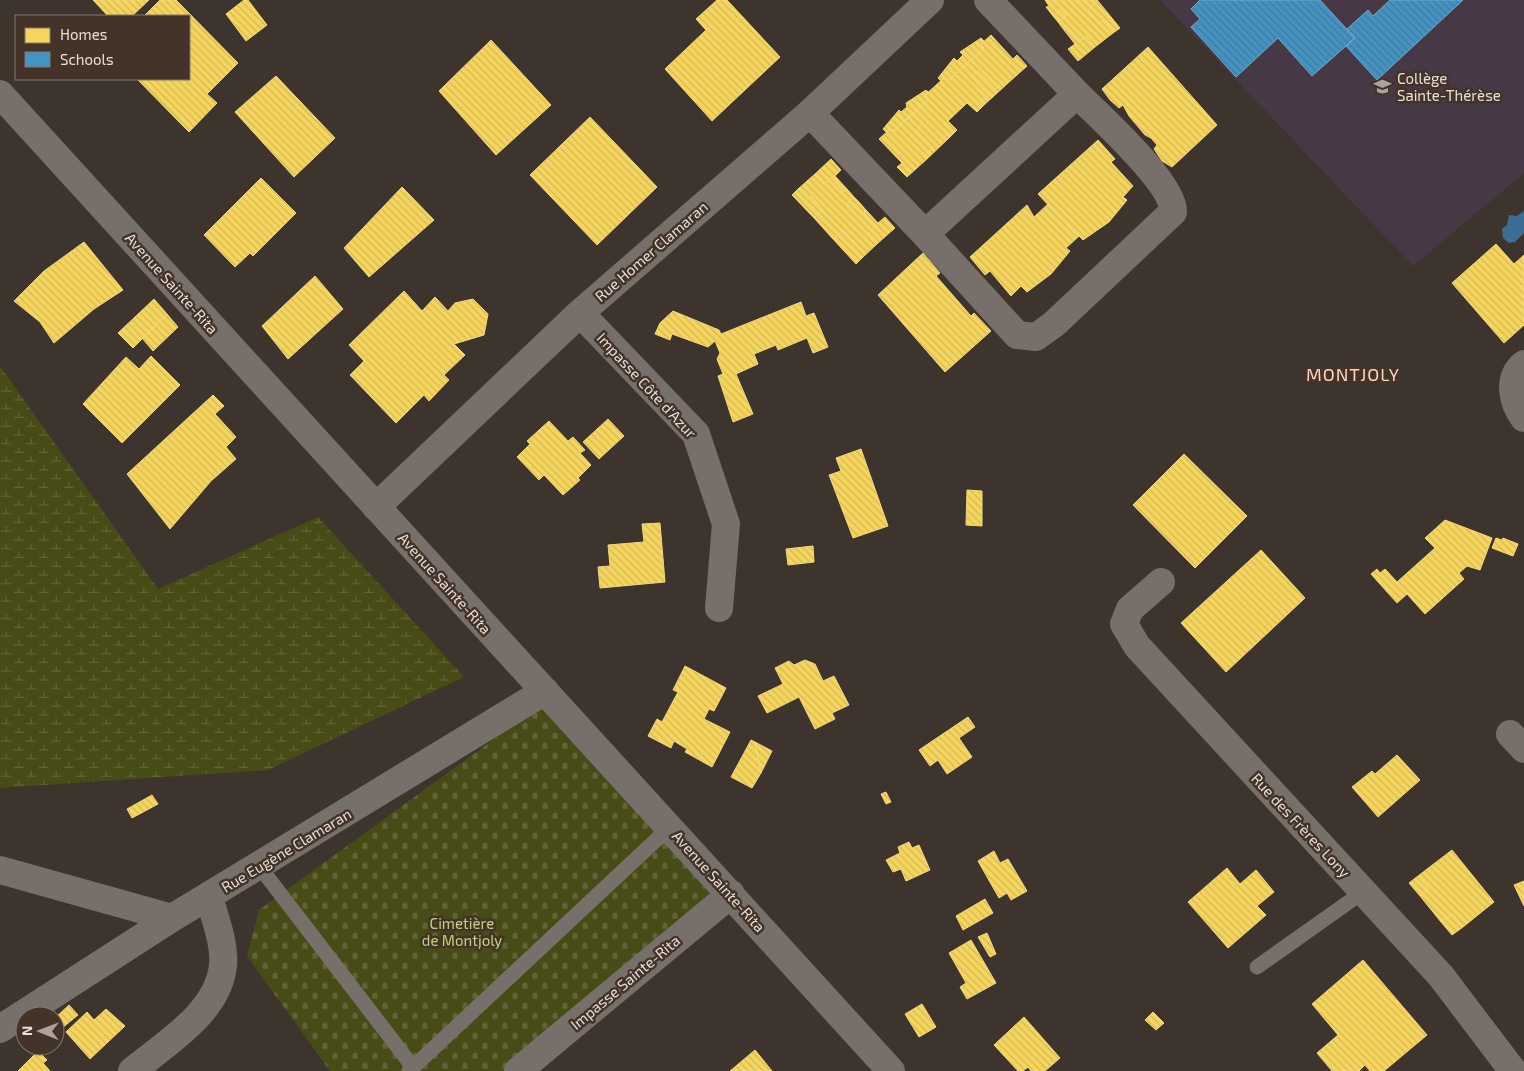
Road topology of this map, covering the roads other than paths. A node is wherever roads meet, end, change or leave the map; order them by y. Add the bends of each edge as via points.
1 (930, 0) edge
2 (988, 0) edge
3 (0, 94) edge
4 (1077, 94) junction
5 (810, 113) junction
6 (924, 234) junction
7 (580, 313) junction
8 (1524, 364) edge
9 (1524, 418) edge
10 (376, 507) junction
11 (1161, 582) dead end
12 (720, 608) dead end
13 (545, 691) junction
14 (670, 827) junction
15 (259, 866) junction
16 (0, 870) edge
17 (1363, 892) junction
18 (731, 894) junction
19 (209, 897) junction
20 (172, 918) junction
21 (1257, 966) dead end
22 (0, 1030) edge
23 (881, 1068) edge
24 (411, 1069) edge
25 (132, 1071) edge
26 (518, 1071) edge
27 (1513, 1071) edge

1 - 5 street, Rue Homer Clamaran
2 - 4 street
3 - 10 street, Avenue Sainte-Rita
4 - 6 street
4 - 6 street via 1144,161 1172,198 1173,212 1054,324 1036,337 1017,335
5 - 6 street
5 - 7 street, Rue Homer Clamaran
7 - 10 street, Rue Homer Clamaran
7 - 12 street, Impasse Côte d'Azur via 696,434 726,524
8 - 9 street via 1519,368 1512,390 1516,408
10 - 13 street, Avenue Sainte-Rita
11 - 17 street, Rue des Frères Lony via 1130,609 1124,624 1137,646
13 - 14 street, Avenue Sainte-Rita
13 - 15 street, Rue Eugène Clamaran
14 - 18 street, Avenue Sainte-Rita
14 - 24 lane
15 - 19 street, Rue Eugène Clamaran
15 - 24 lane
16 - 20 street
17 - 21 lane
17 - 27 street, Rue des Frères Lony via 1441,976
18 - 23 street, Avenue Sainte-Rita
18 - 26 street, Impasse Sainte-Rita
19 - 20 street
19 - 25 street, Rue Eugène Clamaran via 223,954 219,981 197,1017
20 - 22 street

